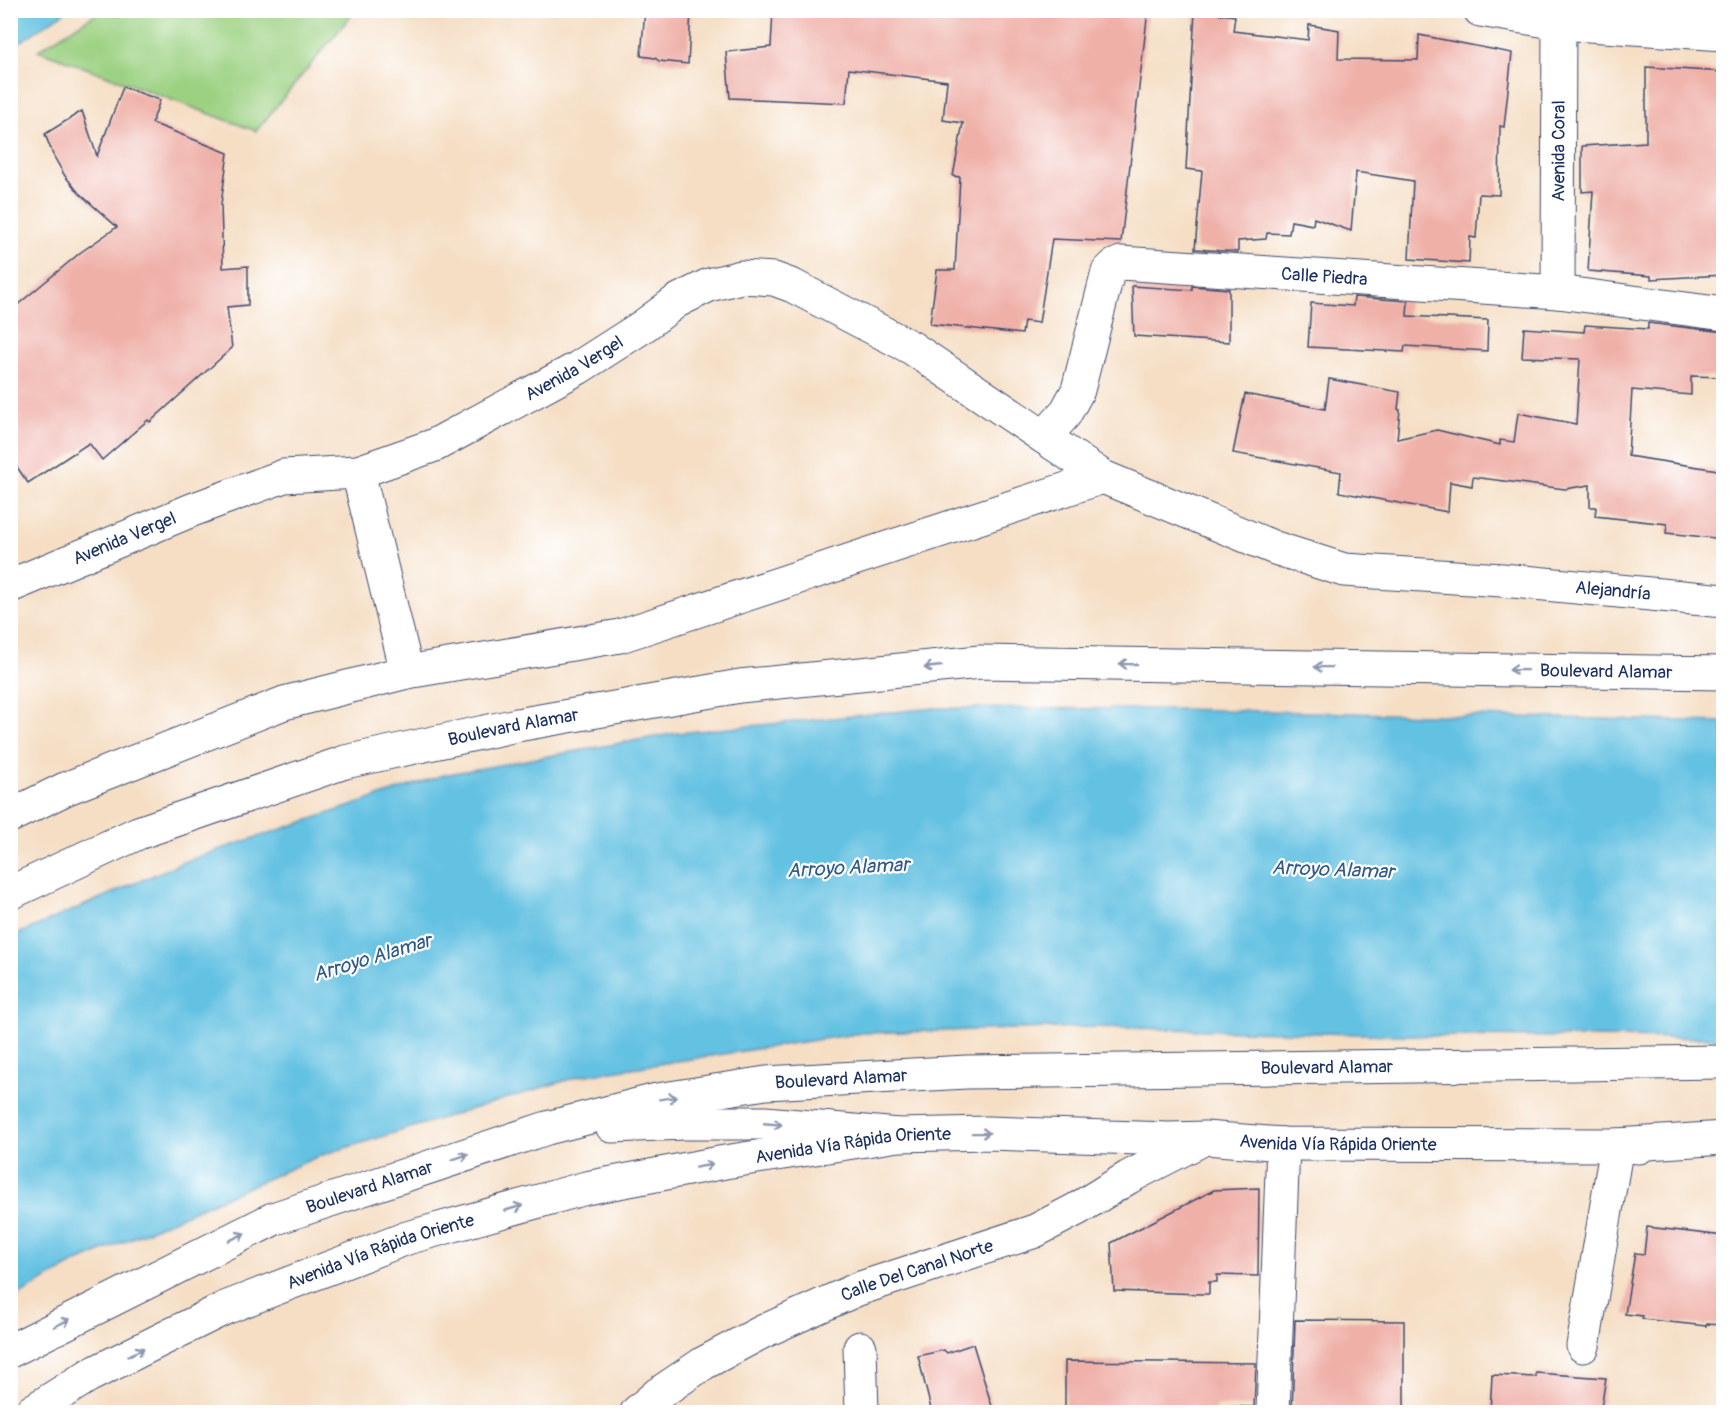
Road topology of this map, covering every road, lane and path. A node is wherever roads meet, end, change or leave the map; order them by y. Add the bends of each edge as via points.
1 (1480, 10) edge
2 (1559, 17) edge
3 (1724, 34) edge
4 (1558, 292) junction
5 (1724, 314) edge
6 (1044, 437) junction
7 (358, 472) junction
8 (1103, 477) junction
9 (10, 586) edge
10 (1724, 601) edge
11 (407, 672) junction
12 (1724, 673) edge
13 (10, 816) edge
14 (10, 893) edge
15 (1724, 1062) edge
16 (547, 1128) junction
17 (898, 1135) junction
18 (1205, 1138) junction
19 (1724, 1138) edge
20 (1283, 1144) junction
21 (1617, 1145) junction
22 (1724, 1155) edge
23 (1583, 1346) dead end
24 (860, 1348) dead end
25 (10, 1351) edge
26 (31, 1413) edge
27 (636, 1413) edge
28 (862, 1413) edge
29 (1273, 1413) edge

1 - 2 main road
2 - 3 main road
2 - 4 main road, Avenida Coral
4 - 5 main road, Calle Piedra
4 - 6 main road, Calle Piedra via 1121,263 1108,272 1078,390 1065,414
6 - 7 main road, Avenida Vergel via 912,348 784,282 741,277 709,285 678,301 578,368 435,445
6 - 8 main road, Avenida Vergel
7 - 9 main road, Avenida Vergel via 284,476
7 - 11 main road
8 - 10 main road, Alejandría via 1275,548 1344,570
8 - 11 main road via 620,636
11 - 13 main road via 284,703 65,789
12 -> 14 main road, Boulevard Alamar via 980,662 740,686 517,725 345,762 138,833
16 -> 15 main road, Boulevard Alamar via 657,1100 766,1083 967,1072
16 -> 17 main road via 765,1124
25 -> 16 main road, Boulevard Alamar via 273,1220
17 -> 18 main road, Avenida Vía Rápida Oriente
26 -> 17 main road, Avenida Vía Rápida Oriente via 88,1376 225,1308 407,1238 586,1188
18 - 20 main road, Avenida Vía Rápida Oriente
18 - 27 main road, Calle Del Canal Norte via 1035,1231 858,1289 762,1332 704,1363
19 - 21 main road, Avenida Vía Rápida Oriente
20 - 21 main road, Avenida Vía Rápida Oriente
20 - 29 main road
21 - 22 main road
21 - 23 main road
24 - 28 main road

